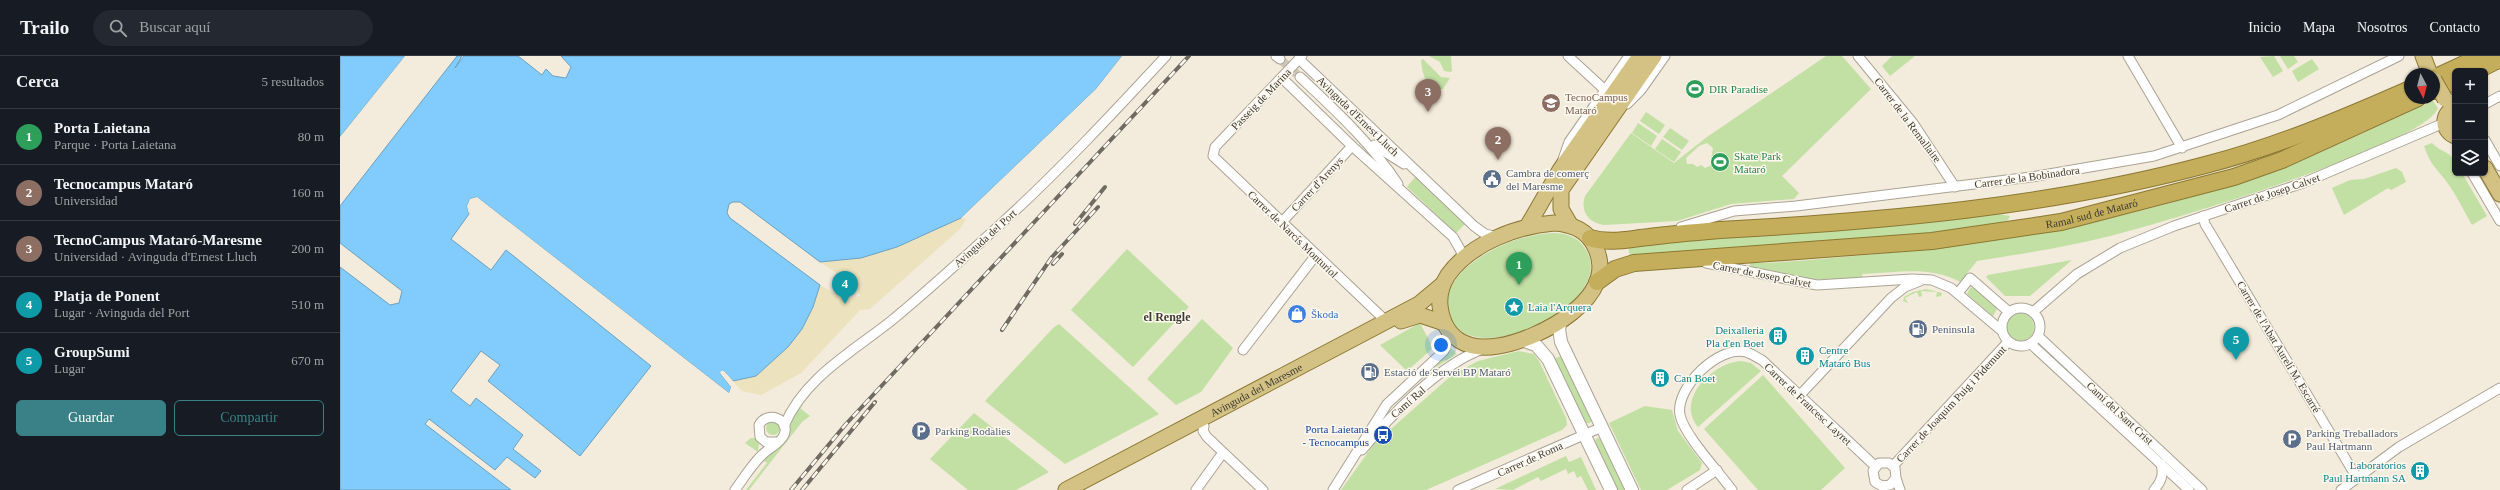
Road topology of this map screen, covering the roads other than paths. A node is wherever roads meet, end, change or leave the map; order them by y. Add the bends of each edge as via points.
1 (1166, 56) edge
2 (1568, 56) edge
3 (1629, 56) edge
4 (1640, 56) edge
5 (1654, 56) edge
6 (1666, 56) edge
7 (1858, 56) edge
8 (2128, 56) edge
9 (2399, 56) edge
10 (2415, 56) edge
11 (2481, 56) edge
12 (1300, 58) edge
13 (2500, 59) edge
14 (2426, 68) edge
15 (2439, 68) edge
16 (2482, 68) edge
17 (1282, 78) junction
18 (1300, 78) tunnel mouth
19 (1606, 91) junction
20 (2404, 92) edge
21 (2452, 96) edge
22 (2500, 96) edge
23 (2440, 97) edge
24 (2488, 102) edge
25 (2405, 104) edge
26 (1613, 114) junction
27 (2449, 118) edge
28 (1360, 135) junction
29 (1219, 142) joint
30 (2488, 145) edge
31 (1352, 146) junction
32 (2182, 148) junction
33 (2500, 166) edge
34 (1560, 170) junction
35 (1417, 172) junction
36 (2488, 173) edge
37 (2474, 176) edge
38 (1955, 187) junction
39 (1401, 189) junction
40 (2500, 194) edge
41 (2203, 216) junction
42 (2500, 221) edge
43 (1282, 222) junction
44 (1571, 226) junction
45 (1527, 228) junction
46 (1500, 237) junction
47 (1590, 238) junction
48 (1638, 238) junction
49 (1316, 255) junction
50 (1677, 260) junction
51 (1462, 261) junction
52 (1923, 280) junction
53 (1597, 282) junction
54 (1870, 282) junction
55 (1443, 284) junction
56 (1958, 293) junction
57 (1891, 298) junction
58 (2009, 312) junction
59 (2033, 312) junction
60 (1386, 321) junction
61 (1561, 321) junction
62 (1445, 326) junction
63 (2002, 331) junction
64 (2038, 336) junction
65 (1521, 340) junction
66 (2008, 342) junction
67 (2030, 344) junction
68 (1489, 347) junction
69 (1243, 350) dead end
70 (2500, 388) edge
71 (1800, 395) junction
72 (792, 407) junction
73 (774, 417) junction
74 (784, 426) junction
75 (1204, 426) junction
76 (1602, 427) junction
77 (1585, 434) junction
78 (763, 440) junction
79 (776, 442) junction
80 (1222, 454) junction
81 (761, 455) junction
82 (2161, 464) junction
83 (1876, 466) junction
84 (1893, 466) junction
85 (1717, 470) junction
86 (1342, 474) junction
87 (1896, 478) junction
88 (2357, 478) junction
89 (2178, 479) junction
90 (1874, 487) edge
91 (2156, 487) edge
92 (734, 490) edge
93 (1066, 490) edge
94 (1082, 490) edge
95 (1196, 490) edge
96 (1263, 490) edge
97 (1332, 490) edge
98 (1458, 490) edge
99 (1611, 490) edge
100 (1632, 490) edge
101 (1687, 490) edge
102 (1732, 490) edge
103 (1900, 490) edge
104 (2189, 490) edge
105 (2202, 490) edge
106 (2341, 490) edge

1 - 72 street, Avinguda del Port via 1018,208 902,311 826,371
2 - 19 street
3 - 19 street
4 - 34 main road
5 - 26 main road
6 - 26 street via 1641,90
7 - 38 street, Carrer de la Remallaire via 1913,123
8 - 32 street
9 - 32 street, Carrer de la Bobinadora via 2278,115
10 - 14 main road
11 - 15 highway
12 - 17 street, Passeig de Marina
12 - 35 street, Avinguda d'Ernest Lluch
13 - 16 highway
17 - 29 street, Passeig de Marina
17 - 31 street, Avinguda d'Ernest Lluch
18 - 28 street, Avinguda d'Ernest Lluch
19 - 34 street via 1569,142
20 - 48 highway, Ramal sud de Mataró via 2304,134 2218,162 2110,187 2012,204 1830,224
21 - 27 highway
22 - 24 street
23 - 27 main road, bridge
25 - 50 highway, Ramal sud de Mataró via 2282,160 2234,177 2054,223 1932,241
26 - 44 main road via 1562,190 1561,209
27 - 41 street, Carrer de Josep Calvet via 2303,184
28 - 35 street, Avinguda d'Ernest Lluch
28 - 39 street, Avinguda d'Ernest Lluch via 1381,159
29 - 43 street, Carrer de Narcís Monturiol via 1213,152 1216,160
30 - 33 street
31 - 39 street, Avinguda d'Ernest Lluch
31 - 43 street, Carrer d'Arenys
32 - 38 street, Carrer de la Bobinadora via 2097,168
34 - 45 main road
35 - 46 street, Avinguda d'Ernest Lluch via 1480,231
36 - 40 main road
37 - 42 street
38 - 48 street, Carrer de la Bobinadora via 1734,211 1692,225 1653,232
39 - 51 street, Avinguda d'Ernest Lluch via 1453,237 1461,251
41 - 59 street, Carrer de Josep Calvet via 2143,237 2099,260 2059,288
41 - 88 street, Carrer de l'Abat Aurelí M. Escarré via 2205,224
43 - 49 street, Carrer de Narcís Monturiol
44 - 45 main road via 1554,223
44 - 47 main road
45 - 46 main road
46 - 51 main road
47 - 48 highway, Ramal sud de Mataró via 1608,241
47 - 53 main road via 1600,262
49 - 60 street, Carrer de Narcís Monturiol
49 - 69 street
50 - 53 highway, Ramal sud de Mataró via 1628,264 1608,273
50 - 54 street, Carrer de Josep Calvet via 1739,268 1804,284
51 - 55 main road
52 - 54 street, Carrer de Josep Calvet via 1893,279
52 - 56 street, Carrer de Josep Calvet via 1942,283
52 - 57 street via 1906,287
53 - 61 main road via 1585,300
54 - 57 street, Carrer de Josep Calvet via 1892,285 1894,292
55 - 60 main road, Avinguda del Maresme via 1419,304
55 - 62 main road via 1440,301
56 - 58 street via 1970,278
56 - 63 street
57 - 71 street
58 - 59 street via 2018,308
58 - 63 street via 2002,320
59 - 64 street via 2040,321
60 - 93 main road, Avinguda del Maresme
61 - 65 main road
61 - 76 street via 1561,342
62 - 68 main road via 1465,343
62 - 75 main road, Avinguda del Maresme via 1420,316 1400,321
62 - 86 street, Camí Ral via 1447,341 1444,351 1387,404
63 - 66 street
64 - 67 street
64 - 105 street, Camí del Sant Crist
65 - 68 main road
65 - 77 street via 1536,345 1545,353
66 - 67 street via 2020,346
66 - 84 street, Carrer de Joaquim Puig i Pidemunt
67 - 82 street, Camí del Sant Crist
68 - 86 street, Camí Ral via 1455,363 1396,412
70 - 88 street via 2399,447
71 - 83 street, Carrer de Francesc Layret
71 - 85 street, Carrer de Francesc Layret via 1762,360 1746,352 1722,356 1695,376 1682,396 1680,414 1686,430
72 - 73 street, Avinguda del Port
72 - 74 street, Avinguda del Port
73 - 74 street
73 - 78 street via 765,418 759,425 758,434
74 - 79 street via 784,434
75 - 80 street via 1204,434
75 - 94 main road, Avinguda del Maresme
76 - 77 street, Carrer de Roma
76 - 100 street
77 - 98 street, Carrer de Roma
77 - 99 street
78 - 79 street via 769,443
78 - 81 street
79 - 81 street
80 - 95 street
80 - 96 street
81 - 92 street
82 - 89 street, Camí del Sant Crist
82 - 91 street via 2162,474
83 - 84 street via 1884,462
83 - 90 street via 1872,476
84 - 87 street
85 - 101 street
85 - 102 street
86 - 97 street, Camí Ral
87 - 90 street via 1886,486
87 - 103 street
88 - 106 street
89 - 91 street via 2168,479
89 - 104 street, Camí del Sant Crist

